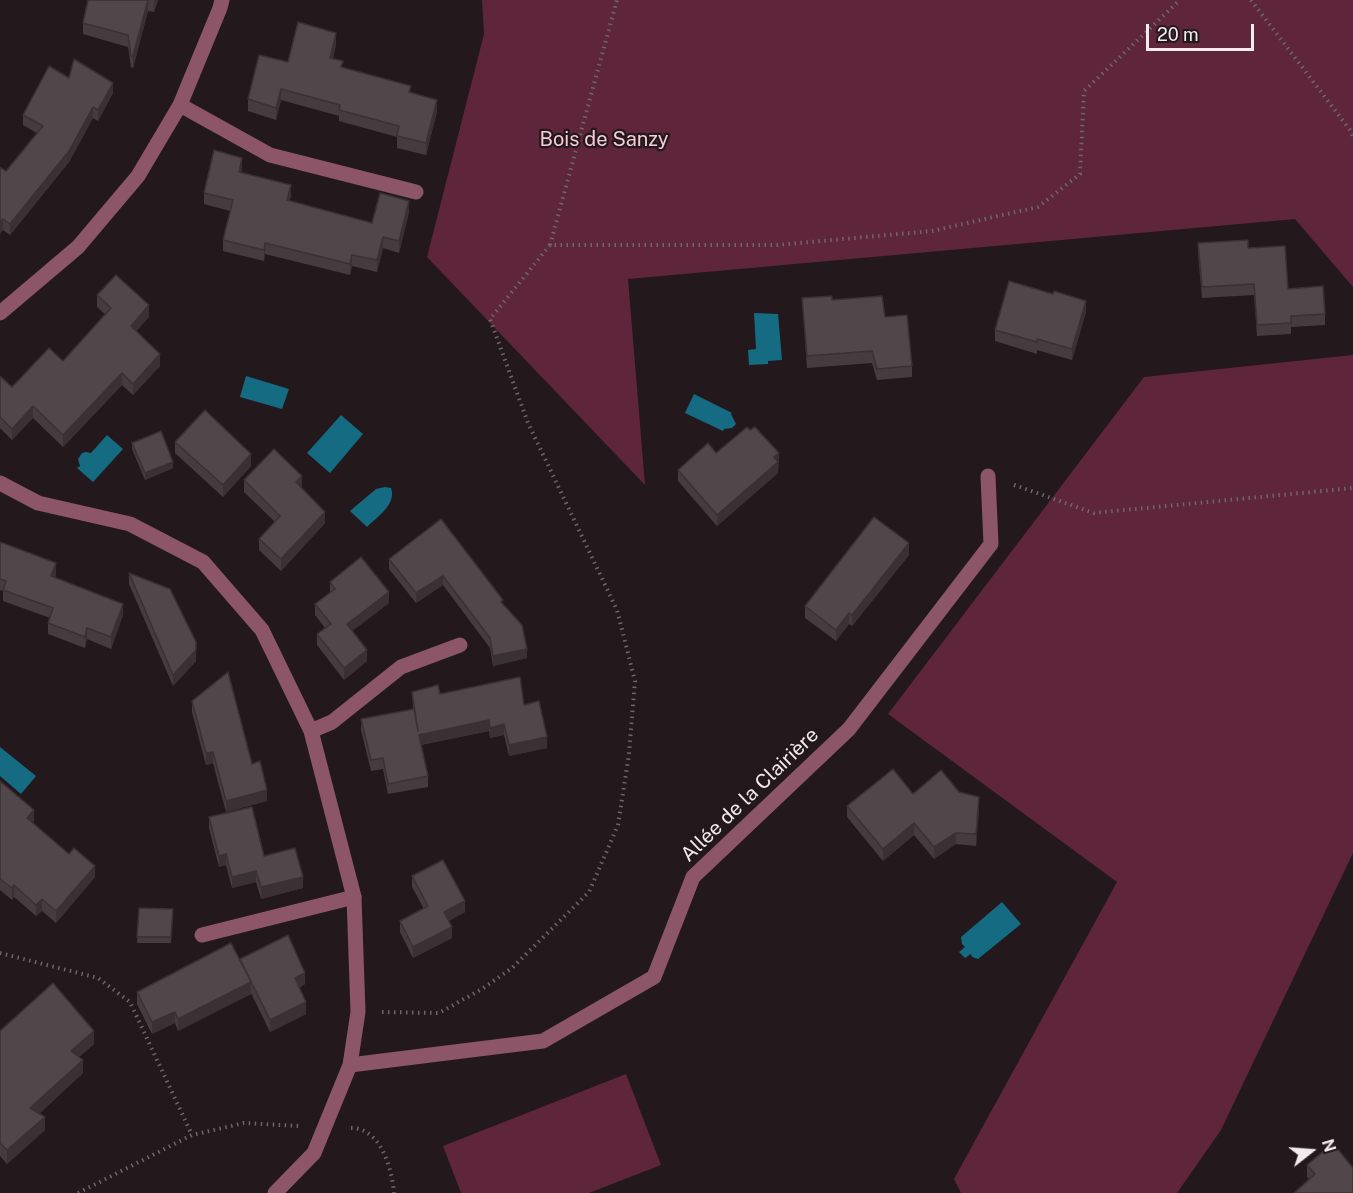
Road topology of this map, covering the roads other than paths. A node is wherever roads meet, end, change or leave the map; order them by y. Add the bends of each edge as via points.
1 (222, 0) edge
2 (180, 105) junction
3 (416, 192) dead end
4 (0, 313) edge
5 (988, 476) road end
6 (0, 483) edge
7 (460, 645) dead end
8 (311, 731) junction
9 (354, 897) junction
10 (202, 934) dead end
11 (350, 1065) junction
12 (275, 1193) edge

1 - 2 street
2 - 3 street via 270,155
2 - 4 street via 138,176 78,247
5 - 11 street, Allée de la Clairière via 991,544 849,729 693,877 654,977 543,1041
6 - 8 street via 38,503 130,524 203,562 262,630
7 - 8 street via 401,667 332,722
8 - 9 street
9 - 10 street
9 - 11 street via 358,1012
11 - 12 street via 314,1152

